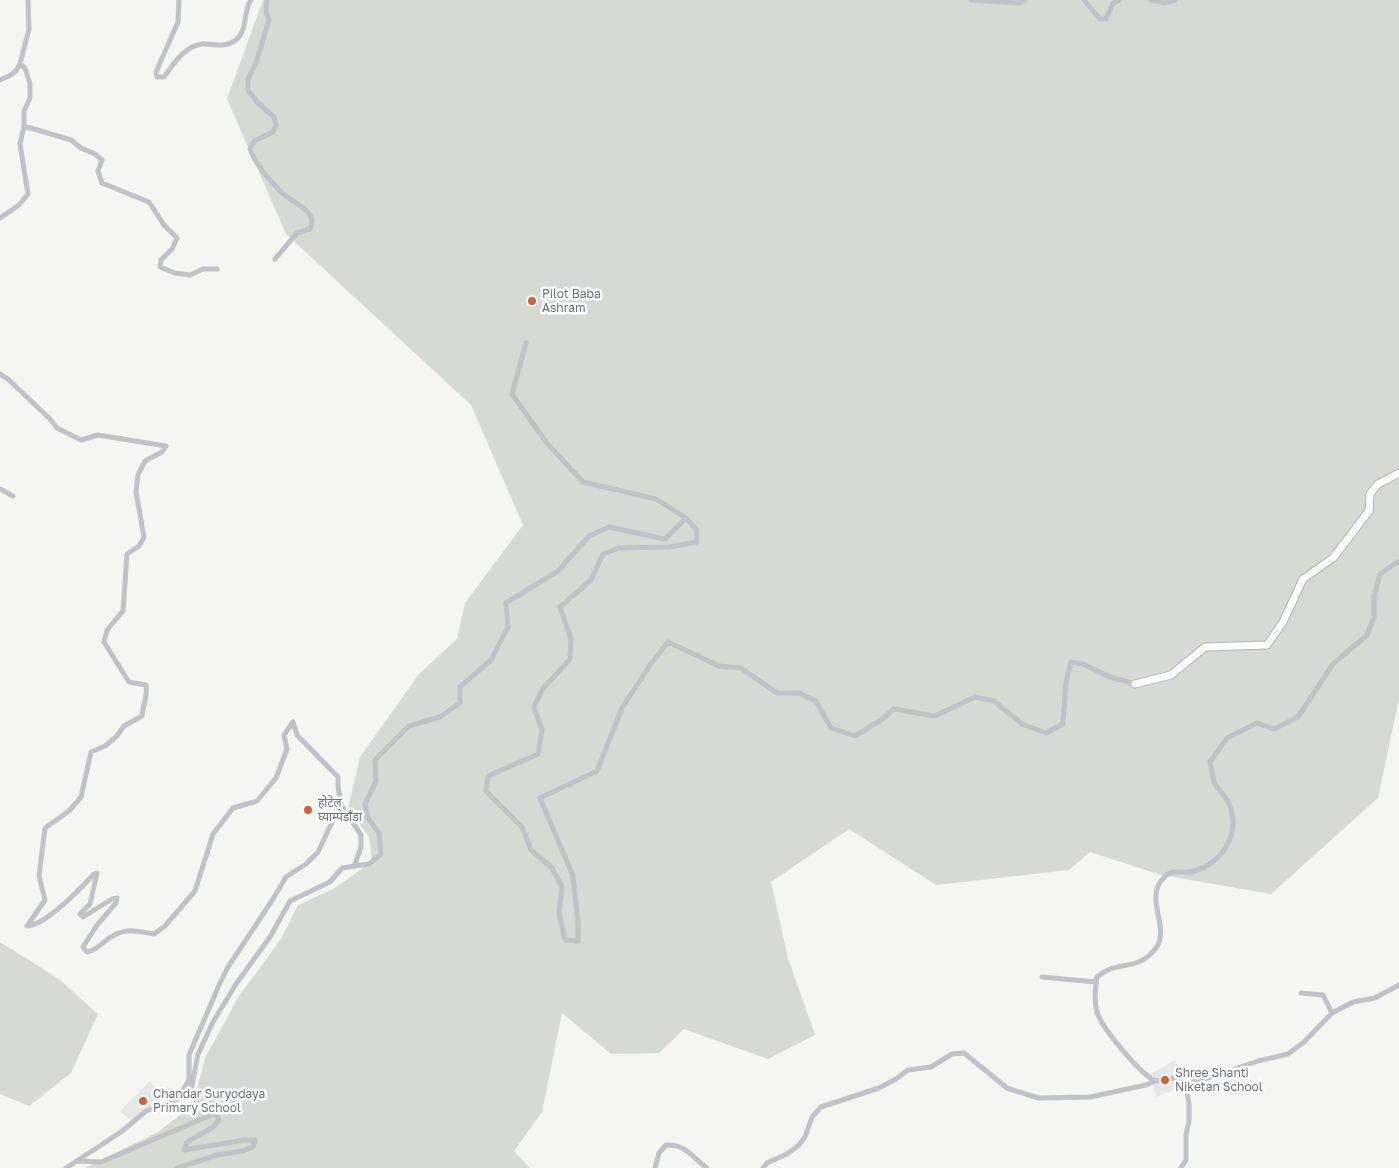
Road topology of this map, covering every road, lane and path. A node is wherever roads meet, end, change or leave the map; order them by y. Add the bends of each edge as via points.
1 (28, 0) edge
2 (179, 0) edge
3 (252, 0) edge
4 (267, 0) edge
5 (971, 0) edge
6 (1025, 0) edge
7 (1084, 0) edge
8 (1120, 0) edge
9 (1151, 0) edge
10 (1176, 0) edge
11 (20, 64) junction
12 (0, 80) edge
13 (24, 126) junction
14 (0, 218) edge
15 (275, 259) dead end
16 (217, 269) dead end
17 (526, 343) dead end
18 (0, 374) edge
19 (1399, 473) edge
20 (0, 489) edge
21 (13, 496) dead end
22 (686, 518) junction
23 (1399, 561) edge
24 (1135, 684) joint
25 (338, 786) junction
26 (354, 867) junction
27 (1042, 977) dead end
28 (1096, 982) junction
29 (1399, 985) edge
30 (1301, 993) dead end
31 (1332, 1014) junction
32 (1155, 1081) junction
33 (1185, 1083) junction
34 (176, 1100) junction
35 (75, 1161) junction
36 (66, 1168) edge
37 (177, 1168) edge
38 (655, 1168) edge
39 (708, 1168) edge
40 (763, 1168) edge
41 (1181, 1168) edge

1 - 11 street via 29,29
2 - 3 street via 178,22 156,72 157,77 164,77 173,63 188,50 201,44 215,46 235,40 246,22 248,4
4 - 15 street via 268,20 256,63 248,78 248,90 274,117 276,125 273,132 254,141 250,149 256,163 284,195 302,205 312,225 297,234
5 - 6 street via 1019,3
7 - 8 street via 1100,19 1106,19 1113,3
9 - 10 street via 1164,3
11 - 12 street via 16,71
11 - 13 street via 25,68 30,84
13 - 14 street via 20,144 28,194
13 - 16 street via 71,140 95,154 102,160 98,171 102,183 149,202 177,238 161,260 160,267 190,275 203,269
17 - 22 street via 512,394 546,442 583,482 656,499
18 - 25 street via 57,428 81,440 98,434 166,446 162,452 145,461 138,475 136,492 144,537 139,546 127,554 123,611 107,630 104,642 129,682 146,685 142,716 124,726 105,746 91,752 81,797 69,812 45,828 39,876 45,900 27,926 49,915 98,873 90,904 80,914 83,917 117,898 83,947 87,952 92,952 112,935 132,929 154,934 165,926 194,891 213,834 234,808 257,801 276,778 288,749 284,735 293,722 297,735 338,777
19 - 24 main road via 1378,484 1370,494 1369,512 1333,558 1303,579 1283,622 1267,645 1205,647 1171,675
20 - 21 street
22 - 24 street via 697,530 696,542 669,547 619,548 603,554 591,580 560,607 571,639 570,659 542,690 534,707 542,730 538,754 488,776 486,791 522,827 531,850 552,868 562,887 559,913 565,940 578,941 573,876 540,798 597,771 622,708 668,642 719,666 741,668 777,693 799,694 816,702 831,728 856,736 894,709 935,716 975,697 994,701 1022,724 1046,733 1063,724 1066,681 1071,662
22 - 26 street via 665,538 608,527 589,536 558,571 506,603 508,627 491,660 460,687 460,703 440,718 409,726 375,760 376,782 365,804 368,818 379,833 381,854 369,864
23 - 28 street via 1380,574 1374,597 1374,617 1367,635 1334,664 1298,717 1274,729 1257,723 1227,738 1210,762 1215,783 1226,796 1232,811 1229,843 1208,866 1192,872 1176,871 1166,875 1159,884 1156,902 1160,931 1157,946 1133,965 1102,972
25 - 26 street via 342,805 361,835
25 - 34 street via 335,816 318,852 286,877 228,967 190,1055 189,1080
26 - 34 street via 342,868 330,882 290,901 213,1022 198,1054 191,1090
27 - 28 street
28 - 32 street via 1097,1012 1102,1023 1121,1049
29 - 31 street via 1375,998 1353,1002
30 - 31 street via 1323,995
31 - 33 street via 1288,1054
32 - 33 street via 1175,1078
32 - 40 street via 1090,1097 1038,1098 1007,1088 964,1053 952,1054 932,1067 908,1070 879,1088 821,1108 812,1117 798,1146
33 - 41 street via 1189,1122 1186,1160
34 - 35 street via 146,1111 121,1132
35 - 36 street
35 - 37 street via 101,1162 216,1113 219,1120 213,1127 187,1142 184,1150 255,1140 253,1147 243,1152 217,1155
38 - 39 street via 659,1153 666,1145 676,1144

